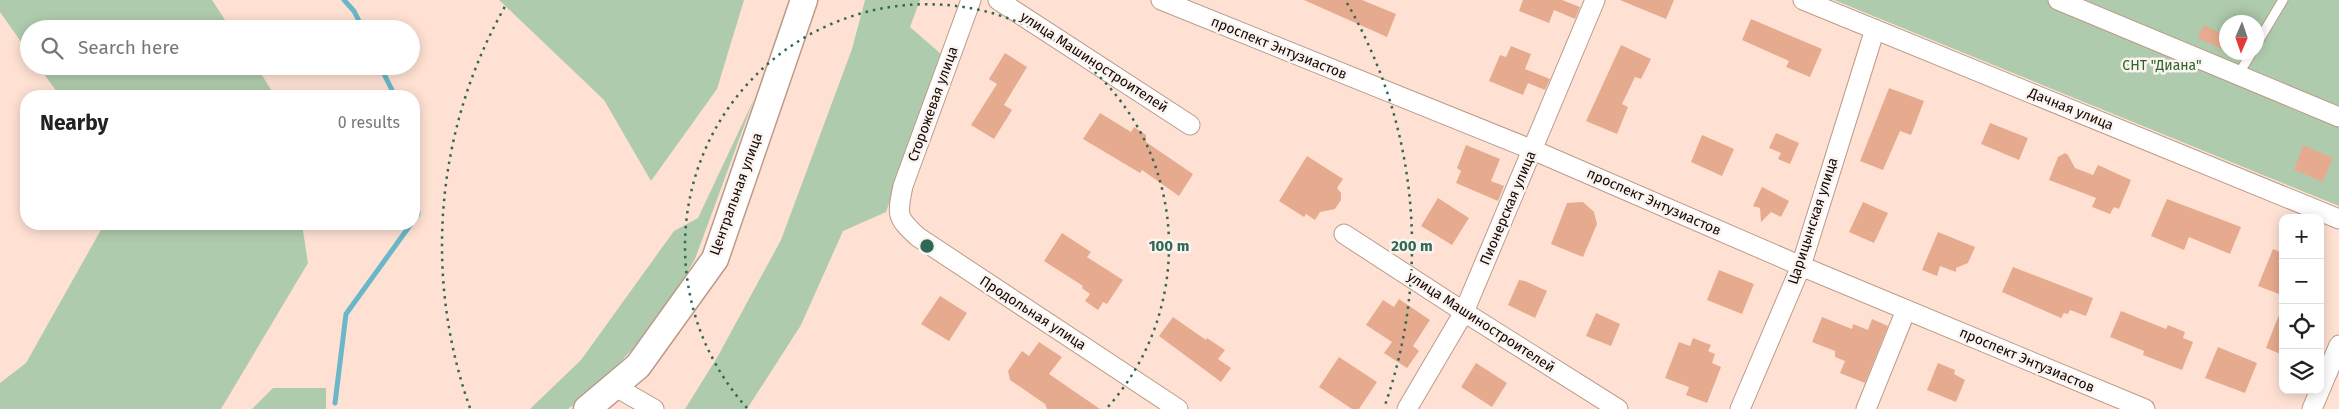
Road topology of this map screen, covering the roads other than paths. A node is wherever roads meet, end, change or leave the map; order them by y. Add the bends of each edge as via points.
1 (804, 0) edge
2 (971, 0) edge
3 (998, 0) edge
4 (1161, 0) edge
5 (1595, 0) edge
6 (1803, 0) edge
7 (2058, 0) edge
8 (2283, 0) edge
9 (1875, 29) junction
10 (2264, 32) edge
11 (2247, 60) edge
12 (2238, 75) junction
13 (2339, 117) edge
14 (1190, 125) dead end
15 (1533, 150) junction
16 (899, 209) joint
17 (2339, 219) edge
18 (1344, 234) dead end
19 (1800, 266) junction
20 (1906, 310) junction
21 (1464, 312) junction
22 (2339, 345) edge
23 (2324, 381) edge
24 (614, 386) junction
25 (2318, 394) edge
26 (587, 409) edge
27 (654, 409) edge
28 (1178, 409) edge
29 (1407, 409) edge
30 (1618, 409) edge
31 (1740, 409) edge
32 (1866, 409) edge
33 (2145, 409) edge
34 (2312, 409) edge

1 - 24 street, Центральная улица via 715,259 638,366
2 - 16 street, Сторожевая улица via 903,186
3 - 14 street, улица Машиностроителей
4 - 15 street, проспект Энтузиастов
5 - 15 street, Пионерская улица
6 - 9 street, Дачная улица
7 - 12 street
8 - 10 lane
9 - 17 street, Дачная улица
9 - 19 street, Царицынская улица
11 - 12 lane
12 - 13 street
15 - 19 street, проспект Энтузиастов
15 - 21 street, Пионерская улица
16 - 28 street, Продольная улица via 902,222 918,237
18 - 21 street, улица Машиностроителей
19 - 20 street, проспект Энтузиастов
19 - 31 street, Царицынская улица
20 - 32 street
20 - 33 street, проспект Энтузиастов
21 - 29 street, Пионерская улица
21 - 30 street, улица Машиностроителей
22 - 23 street
24 - 26 street, Центральная улица
24 - 27 street
25 - 34 street

